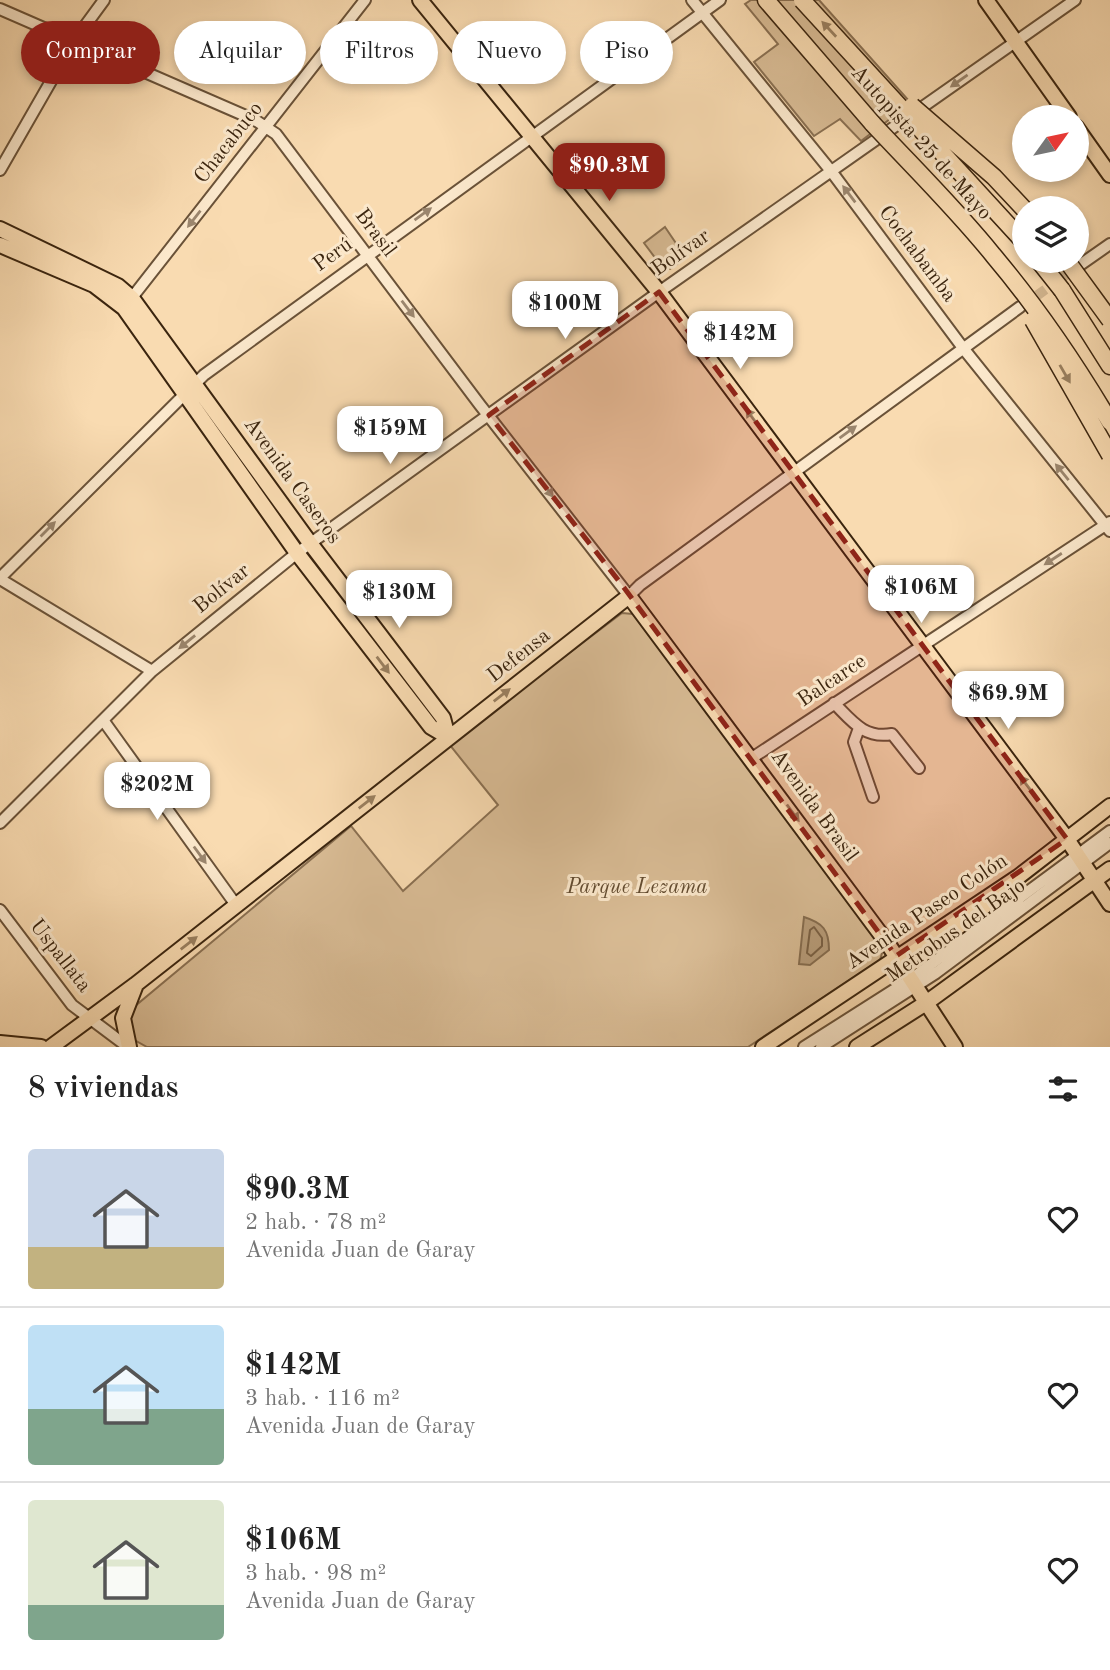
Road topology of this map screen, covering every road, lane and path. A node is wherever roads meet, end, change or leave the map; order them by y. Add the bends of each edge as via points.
1 (104, 0) edge
2 (365, 0) edge
3 (420, 0) edge
4 (692, 0) edge
5 (720, 0) edge
6 (766, 0) edge
7 (802, 0) edge
8 (986, 0) edge
9 (1075, 0) edge
10 (0, 9) edge
11 (703, 13) junction
12 (28, 21) edge
13 (89, 21) edge
14 (1015, 42) junction
15 (860, 63) junction
16 (160, 79) edge
17 (49, 84) edge
18 (1060, 105) edge
19 (267, 127) junction
20 (532, 136) junction
21 (1089, 145) edge
22 (0, 170) edge
23 (831, 171) junction
24 (1110, 174) edge
25 (1012, 197) edge
26 (0, 229) edge
27 (1012, 229) edge
28 (1110, 244) edge
29 (0, 245) edge
30 (991, 252) junction
31 (367, 254) junction
32 (1089, 255) edge
33 (1049, 273) edge
34 (1080, 273) edge
35 (1062, 290) junction
36 (659, 292) junction
37 (128, 303) junction
38 (1020, 307) tunnel mouth
39 (1110, 320) edge
40 (1110, 346) edge
41 (963, 348) junction
42 (1110, 366) edge
43 (189, 388) junction
44 (489, 415) junction
45 (1110, 422) edge
46 (1110, 455) edge
47 (793, 472) junction
48 (1108, 526) edge
49 (310, 543) junction
50 (297, 552) junction
51 (0, 579) edge
52 (629, 596) junction
53 (921, 644) junction
54 (152, 671) junction
55 (834, 703) junction
56 (113, 709) junction
57 (103, 720) junction
58 (859, 728) junction
59 (111, 732) junction
60 (448, 737) junction
61 (752, 758) junction
62 (919, 768) dead end
63 (873, 797) dead end
64 (1110, 806) edge
65 (0, 823) edge
66 (1110, 831) edge
67 (1067, 839) junction
68 (1110, 843) edge
69 (1081, 861) junction
70 (1110, 869) edge
71 (1094, 881) junction
72 (1110, 904) edge
73 (236, 905) junction
74 (0, 910) edge
75 (907, 973) junction
76 (135, 985) junction
77 (926, 1003) junction
78 (89, 1019) junction
79 (0, 1043) edge
80 (41, 1047) edge
81 (51, 1047) edge
82 (128, 1047) edge
83 (763, 1047) edge
84 (804, 1047) edge
85 (821, 1047) edge
86 (857, 1047) edge
87 (955, 1047) edge

1 - 13 street
2 - 19 street, Chacabuco
3 - 20 main road
4 - 11 street, Cochabamba
5 - 11 street, Perú
6 - 30 highway, Autopista 25 de Mayo, bridge
15 -> 7 highway, Autopista 25 de Mayo, bridge
8 - 14 main road
9 - 14 street, Bolívar
10 - 12 street, Brasil
11 - 20 street, Perú
11 - 23 street, Cochabamba
14 - 18 main road
14 -> 23 street, Bolívar
15 - 25 highway, bridge via 968,153
15 - 27 highway, Autopista 25 de Mayo, bridge
16 - 19 street, Brasil
17 - 22 street
19 - 31 street, Brasil
19 -> 37 street, Chacabuco
31 -> 20 street, Perú
20 - 36 main road
21 - 24 main road
23 - 36 street, Bolívar
41 -> 23 street, Cochabamba
26 - 37 main road, Avenida Caseros via 118,286
28 - 32 street
29 - 37 main road, Avenida Caseros
30 - 45 highway, Autopista 25 de Mayo, bridge via 1056,336
30 -> 46 highway, bridge
31 - 43 street, Perú
31 -> 44 street, Brasil
33 - 35 highway, bridge
34 - 39 highway, bridge
35 - 40 highway
35 - 42 highway
36 - 44 street, Bolívar
47 -> 36 main road
37 - 43 main road, Avenida Caseros
38 - 41 street, Defensa
47 -> 41 street, Defensa
48 -> 41 street, Cochabamba
43 - 49 main road, Avenida Caseros
43 - 50 main road, Avenida Caseros
51 -> 43 street, Perú
44 - 49 street, Bolívar
44 -> 52 street, Brasil
47 - 52 street, Defensa
47 - 53 main road
48 -> 53 street, Balcarce
49 - 50 street, Bolívar
49 - 60 main road, Avenida Caseros via 443,718
50 -> 54 street, Bolívar
50 -> 60 main road, Avenida Caseros via 430,727
51 - 54 street
60 -> 52 main road, Defensa
52 - 61 main road, Avenida Brasil
53 - 55 street, Balcarce
67 -> 53 main road
54 - 56 street, Bolívar
55 - 58 street
55 - 61 street, Balcarce
56 - 57 street, Bolívar
56 - 59 street
57 - 59 street
57 - 65 street, Bolívar
58 - 62 street via 870,735 892,734
58 - 63 street via 854,742
59 -> 73 street
73 -> 60 main road, Defensa
61 -> 75 main road, Avenida Brasil
64 - 67 main road, Avenida Paseo Colón
66 - 69 street, Metrobus del Bajo
67 - 69 main road
67 - 75 main road, Avenida Paseo Colón
68 - 69 street, Metrobus del Bajo
69 - 71 main road
69 - 75 street, Metrobus del Bajo
69 - 75 street, Metrobus del Bajo
70 - 71 main road
71 - 72 main road
71 - 77 main road
76 -> 73 main road, Defensa
74 - 78 street, Uspallata via 72,1005
75 - 77 main road, Avenida Brasil
75 - 83 main road, Avenida Paseo Colón
75 - 84 street, Metrobus del Bajo
75 - 85 street, Metrobus del Bajo
76 - 78 main road, Defensa
76 - 82 main road via 123,1018
77 - 86 main road
77 - 87 main road, Avenida Brasil
78 - 81 main road, Defensa
78 - 82 street, Uspallata
79 - 80 main road

